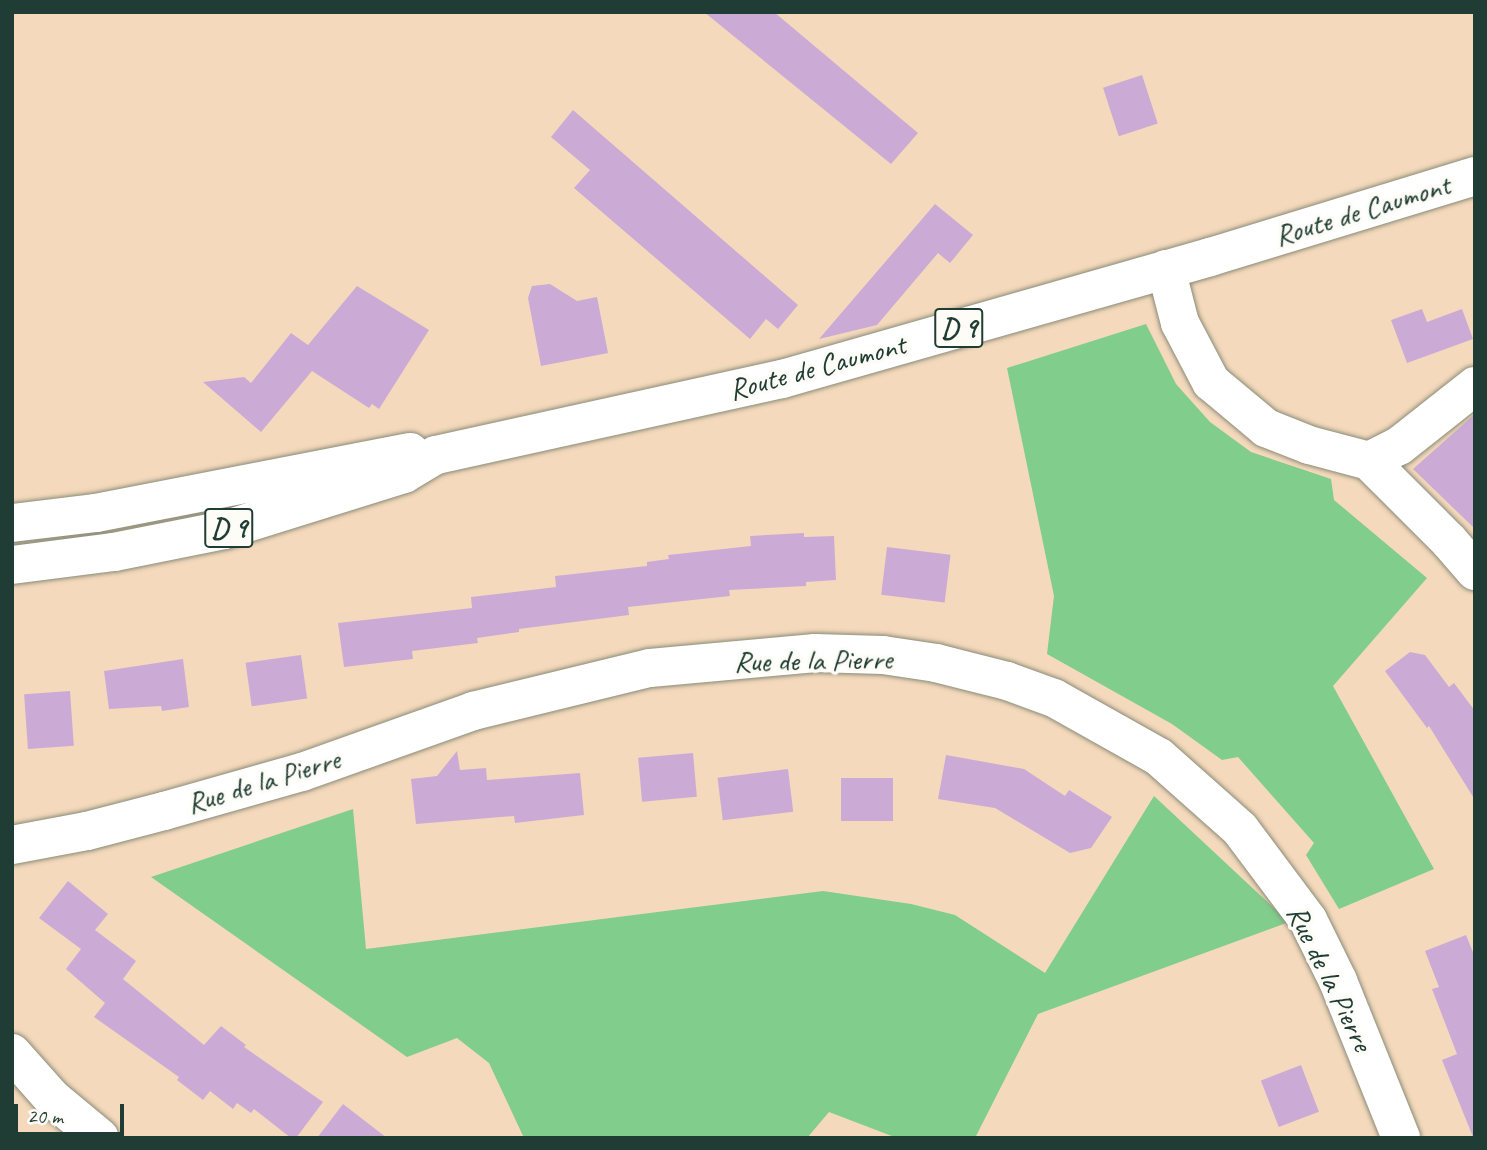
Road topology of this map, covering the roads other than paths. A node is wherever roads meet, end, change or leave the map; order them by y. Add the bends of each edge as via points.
1 (1475, 176) edge
2 (1166, 269) junction
3 (1475, 386) edge
4 (436, 455) junction
5 (1369, 461) junction
6 (12, 523) edge
7 (12, 565) edge
8 (1475, 571) edge
9 (12, 845) edge
10 (12, 1053) edge
11 (100, 1138) edge
12 (1401, 1138) edge

1 - 2 street, Route de Caumont / D 9
2 - 4 street, Route de Caumont / D 9 via 782,379
2 - 5 street via 1180,323 1211,382 1266,428
3 - 5 street via 1399,446
4 - 6 street, Route de Caumont / D 9 via 404,451 96,513
4 - 7 street, Route de Caumont / D 9 via 404,474 224,530 114,552
5 - 8 street
9 - 12 street, Rue de la Pierre via 164,811 302,772 473,712 650,668 815,653 883,655 936,663 1054,698 1158,757 1240,829 1308,920 1338,981
10 - 11 street via 52,1098

